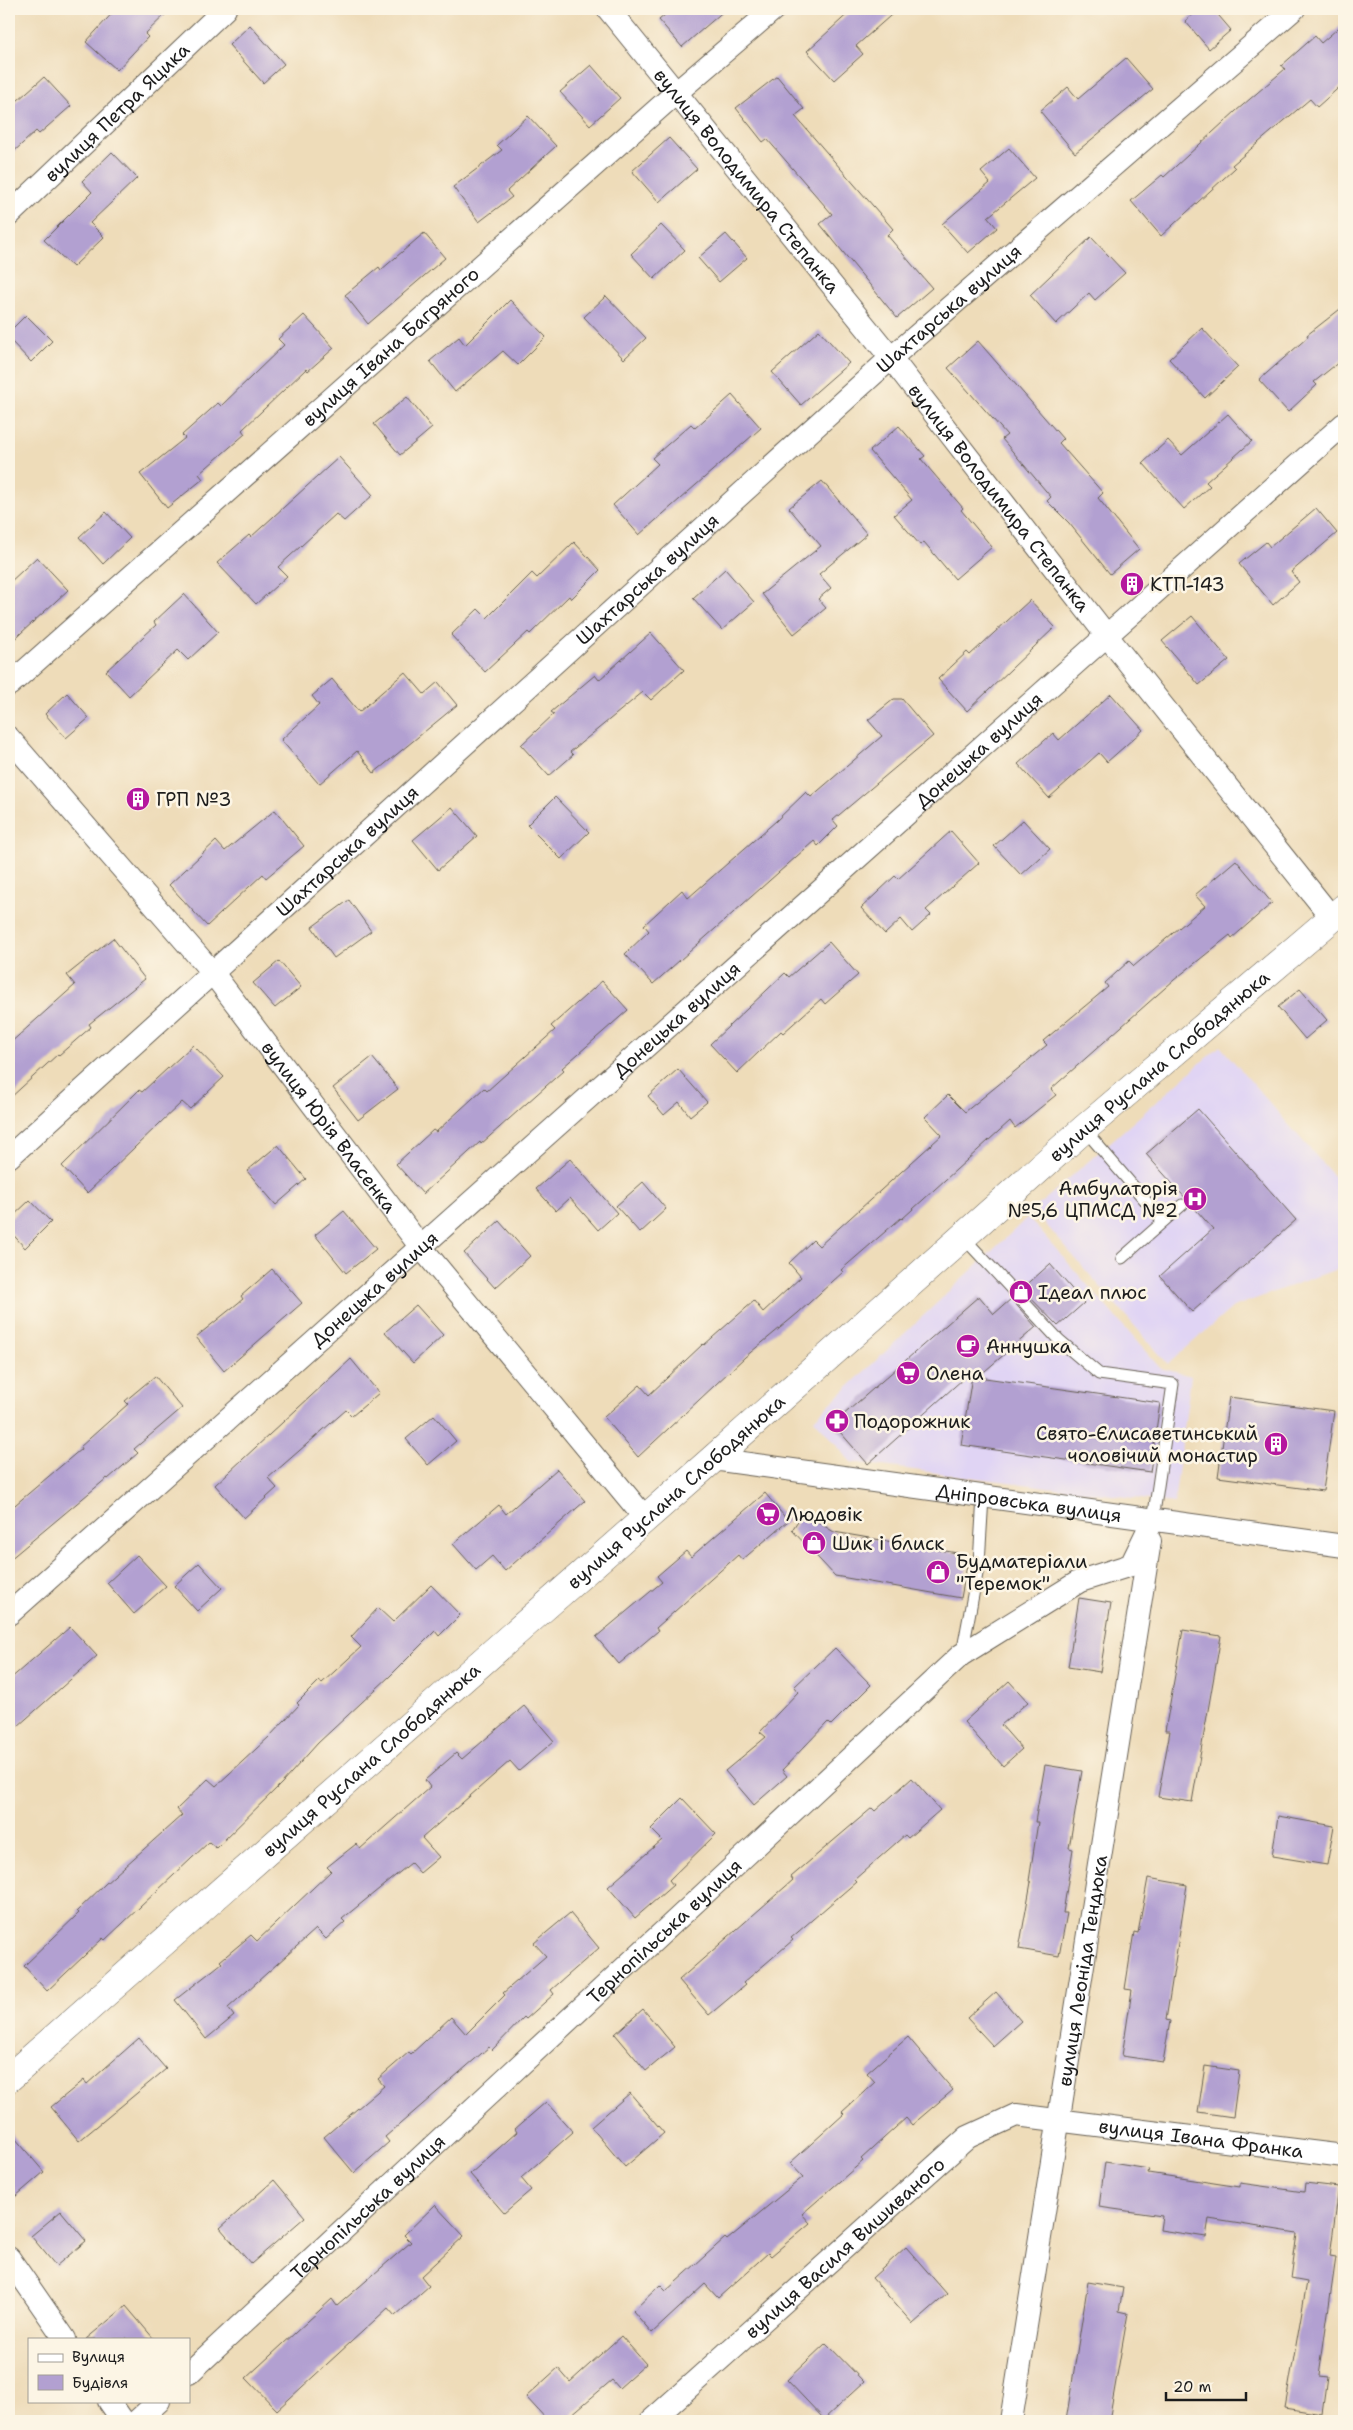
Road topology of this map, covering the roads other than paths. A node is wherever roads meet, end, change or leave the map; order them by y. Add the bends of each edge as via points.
1 (225, 9) edge
2 (608, 9) edge
3 (774, 9) edge
4 (1294, 9) edge
5 (677, 92) junction
6 (9, 215) edge
7 (891, 358) junction
8 (1344, 424) edge
9 (1107, 636) junction
10 (9, 685) edge
11 (9, 738) edge
12 (1338, 913) edge
13 (212, 972) junction
14 (1084, 1129) junction
15 (9, 1157) edge
16 (1182, 1205) dead end
17 (1163, 1221) junction
18 (962, 1236) junction
19 (420, 1246) junction
20 (1122, 1258) dead end
21 (713, 1459) junction
22 (983, 1497) junction
23 (645, 1518) junction
24 (1154, 1520) junction
25 (1344, 1546) edge
26 (9, 1614) edge
27 (962, 1655) junction
28 (9, 2078) edge
29 (1058, 2122) junction
30 (1344, 2156) edge
31 (9, 2258) edge
32 (65, 2338) edge
33 (190, 2372) edge
34 (110, 2402) edge
35 (157, 2402) edge
36 (123, 2421) edge
37 (137, 2421) edge
38 (651, 2421) edge
39 (1011, 2421) edge

1 - 6 street, вулиця Петра Яцика
2 - 5 street, вулиця Володимира Степанка
3 - 5 street, вулиця Івана Багряного
4 - 7 street, Шахтарська вулиця
5 - 7 street, вулиця Володимира Степанка
5 - 10 street, вулиця Івана Багряного
7 - 9 street, вулиця Володимира Степанка
7 - 13 street, Шахтарська вулиця
8 - 9 street, Донецька вулиця
9 - 12 street, вулиця Володимира Степанка
9 - 19 street, Донецька вулиця
11 - 13 street, вулиця Юрія Власенка
12 - 14 main road, вулиця Руслана Слободянюка
13 - 15 street, Шахтарська вулиця
13 - 19 street, вулиця Юрія Власенка
14 - 17 lane
14 - 18 main road, вулиця Руслана Слободянюка
16 - 17 lane
17 - 20 lane
18 - 21 main road, вулиця Руслана Слободянюка
18 - 24 lane via 1059,1340 1099,1374 1173,1384
19 - 23 street, вулиця Юрія Власенка
19 - 26 street, Донецька вулиця
21 - 22 street, Дніпровська вулиця
21 - 23 main road, вулиця Руслана Слободянюка
22 - 24 street, Дніпровська вулиця
22 - 27 lane via 979,1563
23 - 28 main road, вулиця Руслана Слободянюка
24 - 25 street, Дніпровська вулиця
24 - 27 street, Тернопільська вулиця via 1131,1565 1080,1581
24 - 29 street, вулиця Леоніда Тендюка
27 - 33 street, Тернопільська вулиця
29 - 30 street, вулиця Івана Франка
29 - 38 street, вулиця Василя Вишиваного via 1016,2115 968,2137
29 - 39 street, вулиця Леоніда Тендюка
31 - 32 street
34 - 36 street
35 - 37 street

